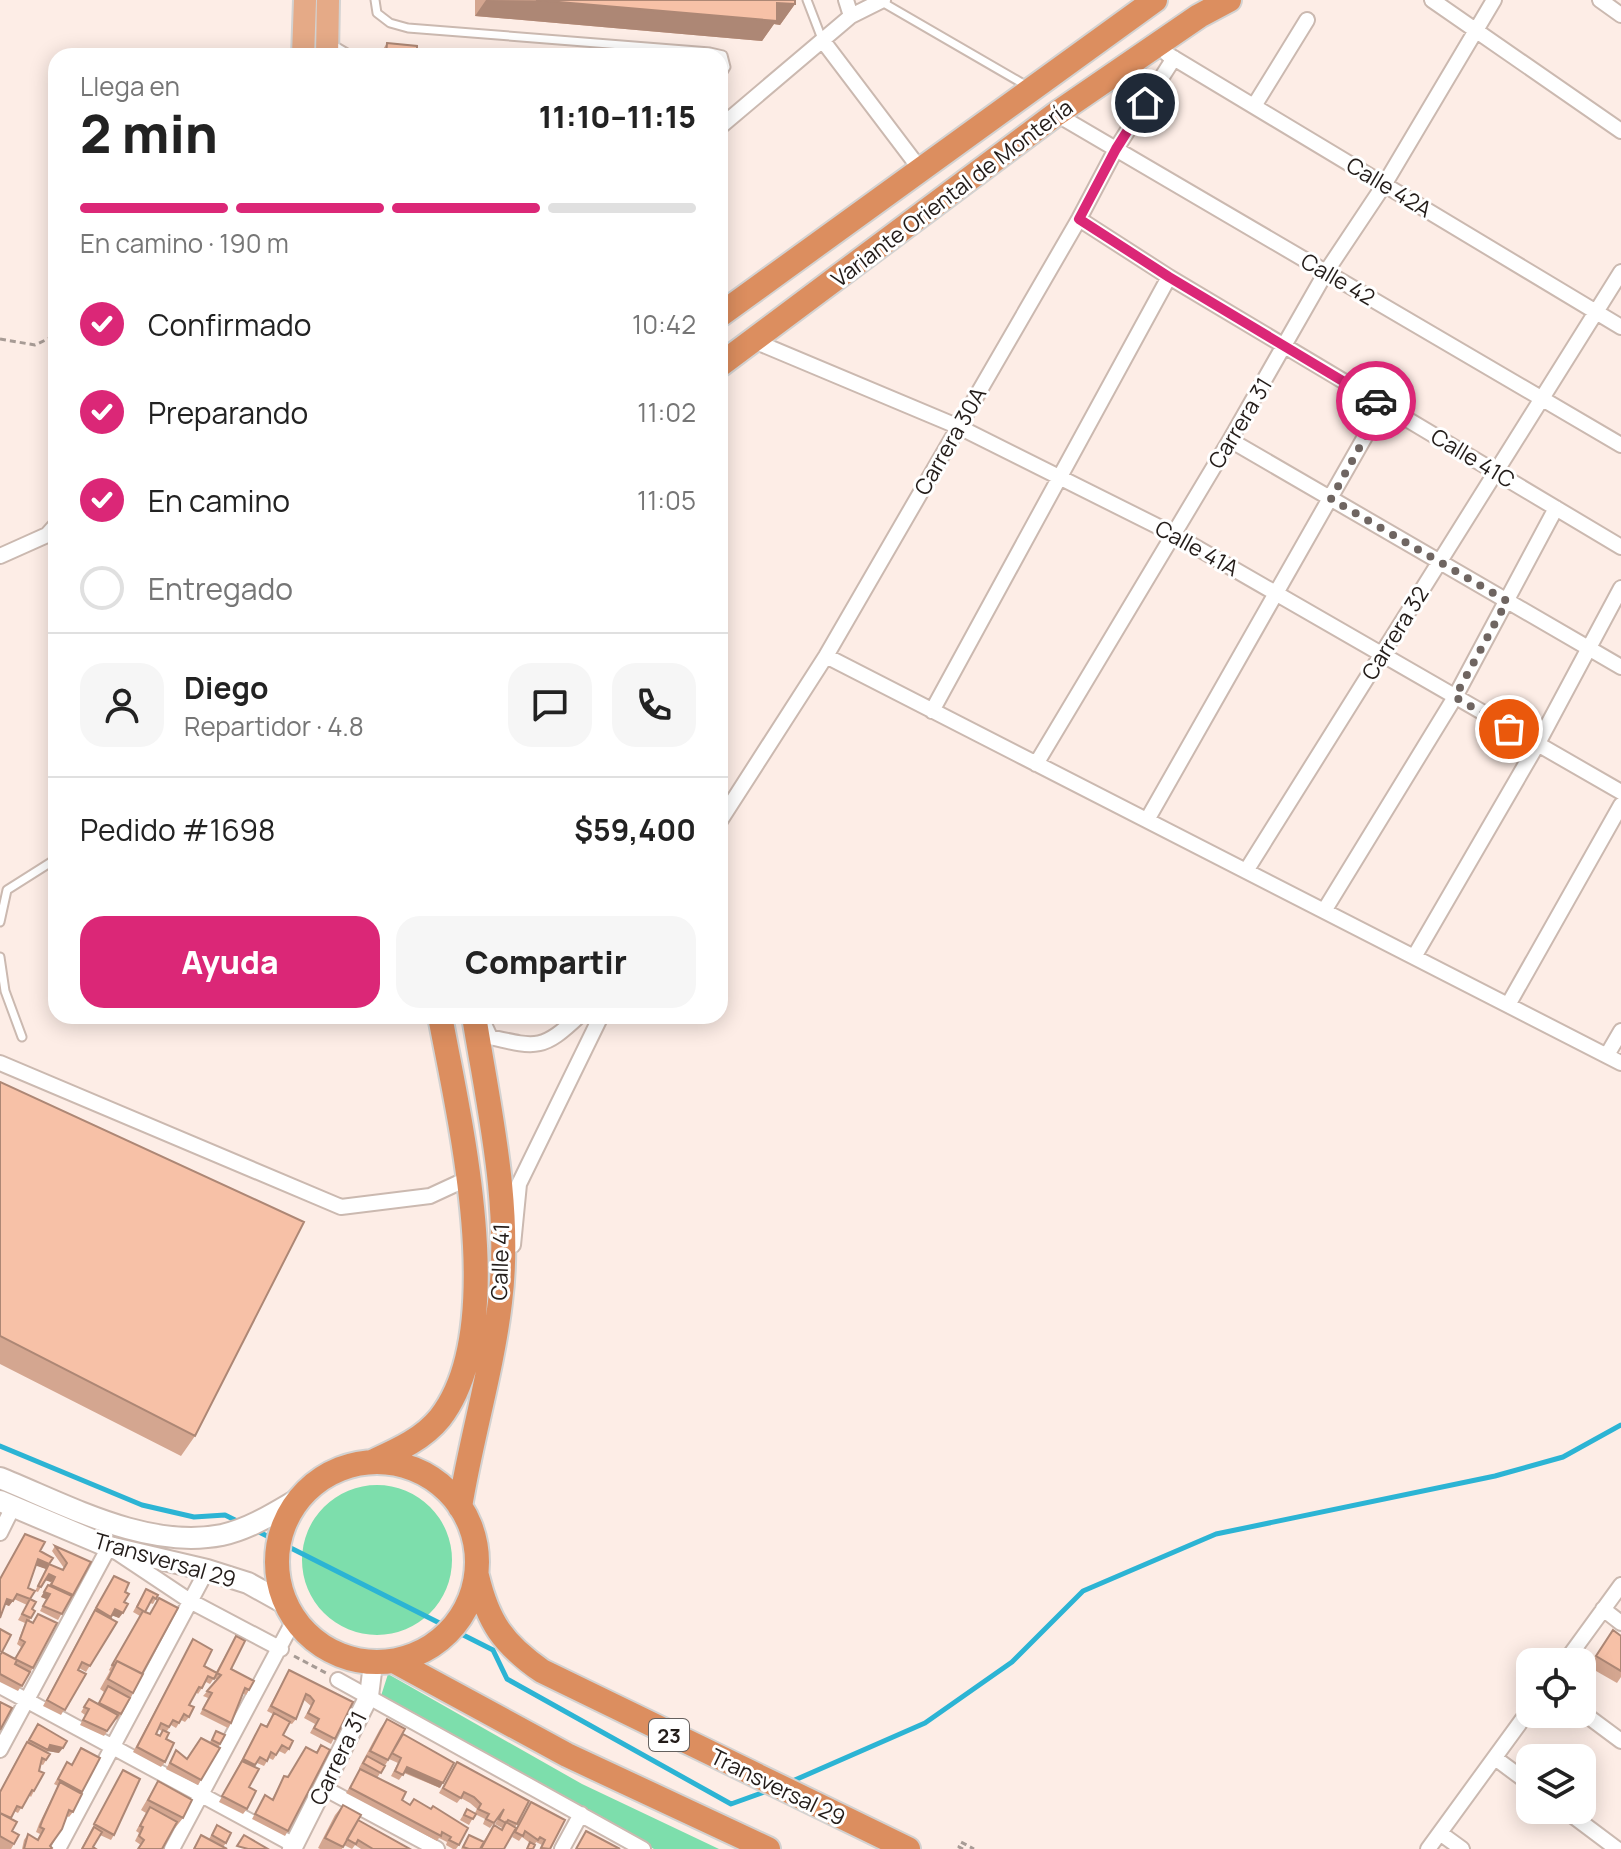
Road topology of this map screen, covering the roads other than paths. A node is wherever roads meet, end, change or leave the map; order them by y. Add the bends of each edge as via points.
1 (305, 0) edge
2 (328, 0) edge
3 (375, 0) edge
4 (807, 0) edge
5 (846, 0) edge
6 (1155, 0) edge
7 (1229, 0) edge
8 (1432, 0) edge
9 (1494, 0) edge
10 (1600, 0) edge
11 (882, 1) edge
12 (1621, 15) edge
13 (851, 16) junction
14 (1307, 20) dead end
15 (1476, 30) junction
16 (823, 41) junction
17 (303, 48) edge
18 (327, 48) edge
19 (595, 48) edge
20 (1165, 52) junction
21 (1032, 89) junction
22 (1254, 106) junction
23 (1056, 114) junction
24 (728, 120) edge
25 (1621, 131) edge
26 (1116, 149) junction
27 (920, 169) junction
28 (1384, 185) junction
29 (1079, 219) junction
30 (1326, 272) junction
31 (1621, 272) edge
32 (1169, 277) junction
33 (728, 309) edge
34 (1596, 312) junction
35 (1621, 327) edge
36 (754, 341) junction
37 (1286, 347) junction
38 (728, 359) edge
39 (1542, 398) junction
40 (1383, 405) junction
41 (959, 427) junction
42 (1230, 440) junction
43 (1621, 445) edge
44 (1496, 472) junction
45 (1059, 477) junction
46 (1331, 499) junction
47 (1556, 508) junction
48 (48, 534) edge
49 (1173, 534) junction
50 (1621, 547) edge
51 (0, 556) edge
52 (1440, 561) junction
53 (1621, 588) edge
54 (1276, 593) junction
55 (1507, 601) junction
56 (1588, 649) junction
57 (1381, 655) junction
58 (826, 656) junction
59 (1621, 667) edge
60 (1455, 697) junction
61 (932, 711) junction
62 (1537, 745) junction
63 (1036, 764) junction
64 (1621, 792) edge
65 (1621, 805) edge
66 (728, 809) edge
67 (1147, 820) junction
68 (48, 864) edge
69 (1246, 871) junction
70 (1324, 911) junction
71 (0, 922) edge
72 (0, 957) edge
73 (1414, 957) junction
74 (1508, 1005) junction
75 (442, 1024) edge
76 (475, 1024) edge
77 (484, 1024) edge
78 (571, 1024) edge
79 (597, 1024) edge
80 (1621, 1031) edge
81 (22, 1037) dead end
82 (1607, 1055) junction
83 (0, 1063) edge
84 (1621, 1063) edge
85 (471, 1177) junction
86 (494, 1340) junction
87 (372, 1462) junction
88 (0, 1478) edge
89 (300, 1498) junction
90 (7, 1504) edge
91 (460, 1507) junction
92 (0, 1533) edge
93 (109, 1547) junction
94 (207, 1570) junction
95 (477, 1573) junction
96 (1621, 1585) edge
97 (190, 1601) junction
98 (1603, 1609) junction
99 (289, 1611) junction
100 (1621, 1623) edge
101 (1575, 1648) edge
102 (281, 1649) junction
103 (384, 1662) junction
104 (338, 1680) road end
105 (0, 1686) edge
106 (369, 1696) junction
107 (27, 1701) junction
108 (1596, 1722) edge
109 (1516, 1728) edge
110 (1621, 1741) edge
111 (113, 1747) junction
112 (0, 1750) edge
113 (1495, 1758) junction
114 (1516, 1774) edge
115 (324, 1788) junction
116 (202, 1795) junction
117 (581, 1814) junction
118 (1584, 1824) edge
119 (1440, 1833) junction
120 (293, 1847) edge
121 (58, 1849) edge
122 (172, 1849) edge
123 (437, 1849) edge
124 (562, 1849) edge
125 (643, 1849) edge
126 (768, 1849) edge
127 (908, 1849) edge
128 (1428, 1849) edge
129 (1462, 1849) edge
130 (1617, 1849) edge

1 - 17 main road
2 - 18 main road
3 - 19 lane via 377,13 408,28
4 - 16 lane
5 - 13 street
6 - 21 highway, Variante Oriental de Montería
7 - 20 highway, Variante Oriental de Montería via 1199,16
8 - 15 street
9 - 15 street, Carrera 31
10 - 12 street
11 - 13 street
11 - 21 lane
13 - 16 street
14 - 22 street
15 - 25 street
15 - 28 street, Carrera 31
16 - 24 street
16 - 27 street
20 - 22 street, Calle 42A
20 - 23 highway, Variante Oriental de Montería
20 - 26 street, Carrera 30A
21 - 27 highway, Variante Oriental de Montería
22 - 28 street, Calle 42A
23 - 26 street, Calle 42
23 - 36 highway, Variante Oriental de Montería
26 - 29 street, Carrera 30A
26 - 30 street, Calle 42
27 - 33 highway, Variante Oriental de Montería
28 - 30 street, Carrera 31
28 - 34 street, Calle 42A
29 - 32 street, Calle 41C
29 - 41 street, Carrera 30A
30 - 37 street, Carrera 31
30 - 39 street, Calle 42
31 - 34 street, Carrera 32
32 - 37 street, Calle 41C
32 - 45 street
34 - 35 street, Calle 42A
34 - 39 street, Carrera 32
36 - 38 highway, Variante Oriental de Montería
36 - 41 street, Calle 41A
37 - 40 street, Calle 41C
37 - 42 street, Carrera 31
39 - 43 street, Calle 42
39 - 44 street, Carrera 32
40 - 44 street, Calle 41C
40 - 46 street
41 - 45 street, Calle 41A
41 - 58 street, Carrera 30A
42 - 46 street
42 - 49 street, Carrera 31
44 - 47 street, Calle 41C
44 - 52 street, Carrera 32
45 - 49 street, Calle 41A
45 - 61 street
46 - 52 street
46 - 54 street
47 - 50 street, Calle 41C
47 - 55 street
48 - 51 street
49 - 54 street, Calle 41A
49 - 63 street, Carrera 31
52 - 55 street
52 - 57 street, Carrera 32
53 - 56 street
54 - 57 street, Calle 41A
54 - 67 street
55 - 56 street
55 - 60 street
56 - 59 street
56 - 62 street
57 - 60 street, Calle 41A
57 - 69 street, Carrera 32
58 - 61 street
58 - 66 street, Carrera 30A
60 - 62 street, Calle 41A
60 - 70 street
61 - 63 street
62 - 64 street, Calle 41A
62 - 73 street
63 - 67 street
65 - 74 street
67 - 69 street
68 - 71 lane via 7,890
69 - 70 street
70 - 73 street
72 - 81 lane via 5,991
73 - 74 street
74 - 82 street
75 - 85 highway, Calle 41
76 - 86 highway, Calle 41 via 500,1176 504,1247
77 - 78 street via 490,1037 531,1047 557,1037
79 - 86 street via 519,1184 508,1308
80 - 82 street
82 - 84 street
83 - 85 street via 341,1207 430,1196
85 - 87 highway, Calle 41 via 476,1280 463,1370 440,1418 404,1447
86 - 91 highway, Calle 41
87 - 89 highway, 23 via 332,1472
87 - 91 highway, 23 via 422,1473
88 - 89 main road, Transversal 29 via 104,1520 191,1538 250,1525
89 - 99 highway, 23 via 285,1521 277,1548 277,1576
90 - 92 street
90 - 93 main road, Transversal 29
91 - 95 highway, 23 via 475,1539
93 - 94 main road, Transversal 29
93 - 97 street
93 - 107 street
94 - 97 street
94 - 99 main road, Transversal 29 via 248,1583
95 - 103 highway, 23 via 468,1606 455,1626 417,1654
95 - 127 highway, Transversal 29 / 23 via 494,1625 512,1650 542,1671
96 - 98 street
97 - 102 street
97 - 111 street
98 - 100 street
98 - 101 street
99 - 102 street
99 - 103 highway via 312,1639 335,1654
102 - 116 street
103 - 106 street, Carrera 31
103 - 126 highway
104 - 106 street
105 - 107 street
106 - 115 street, Carrera 31
106 - 117 street
107 - 111 street
107 - 112 street
108 - 110 street
109 - 113 street
111 - 116 street
111 - 121 street
113 - 114 street
113 - 119 street
115 - 120 street, Carrera 31
115 - 123 street
116 - 120 street
116 - 122 street
117 - 124 street
117 - 125 street
118 - 130 street
119 - 128 street
119 - 129 street

